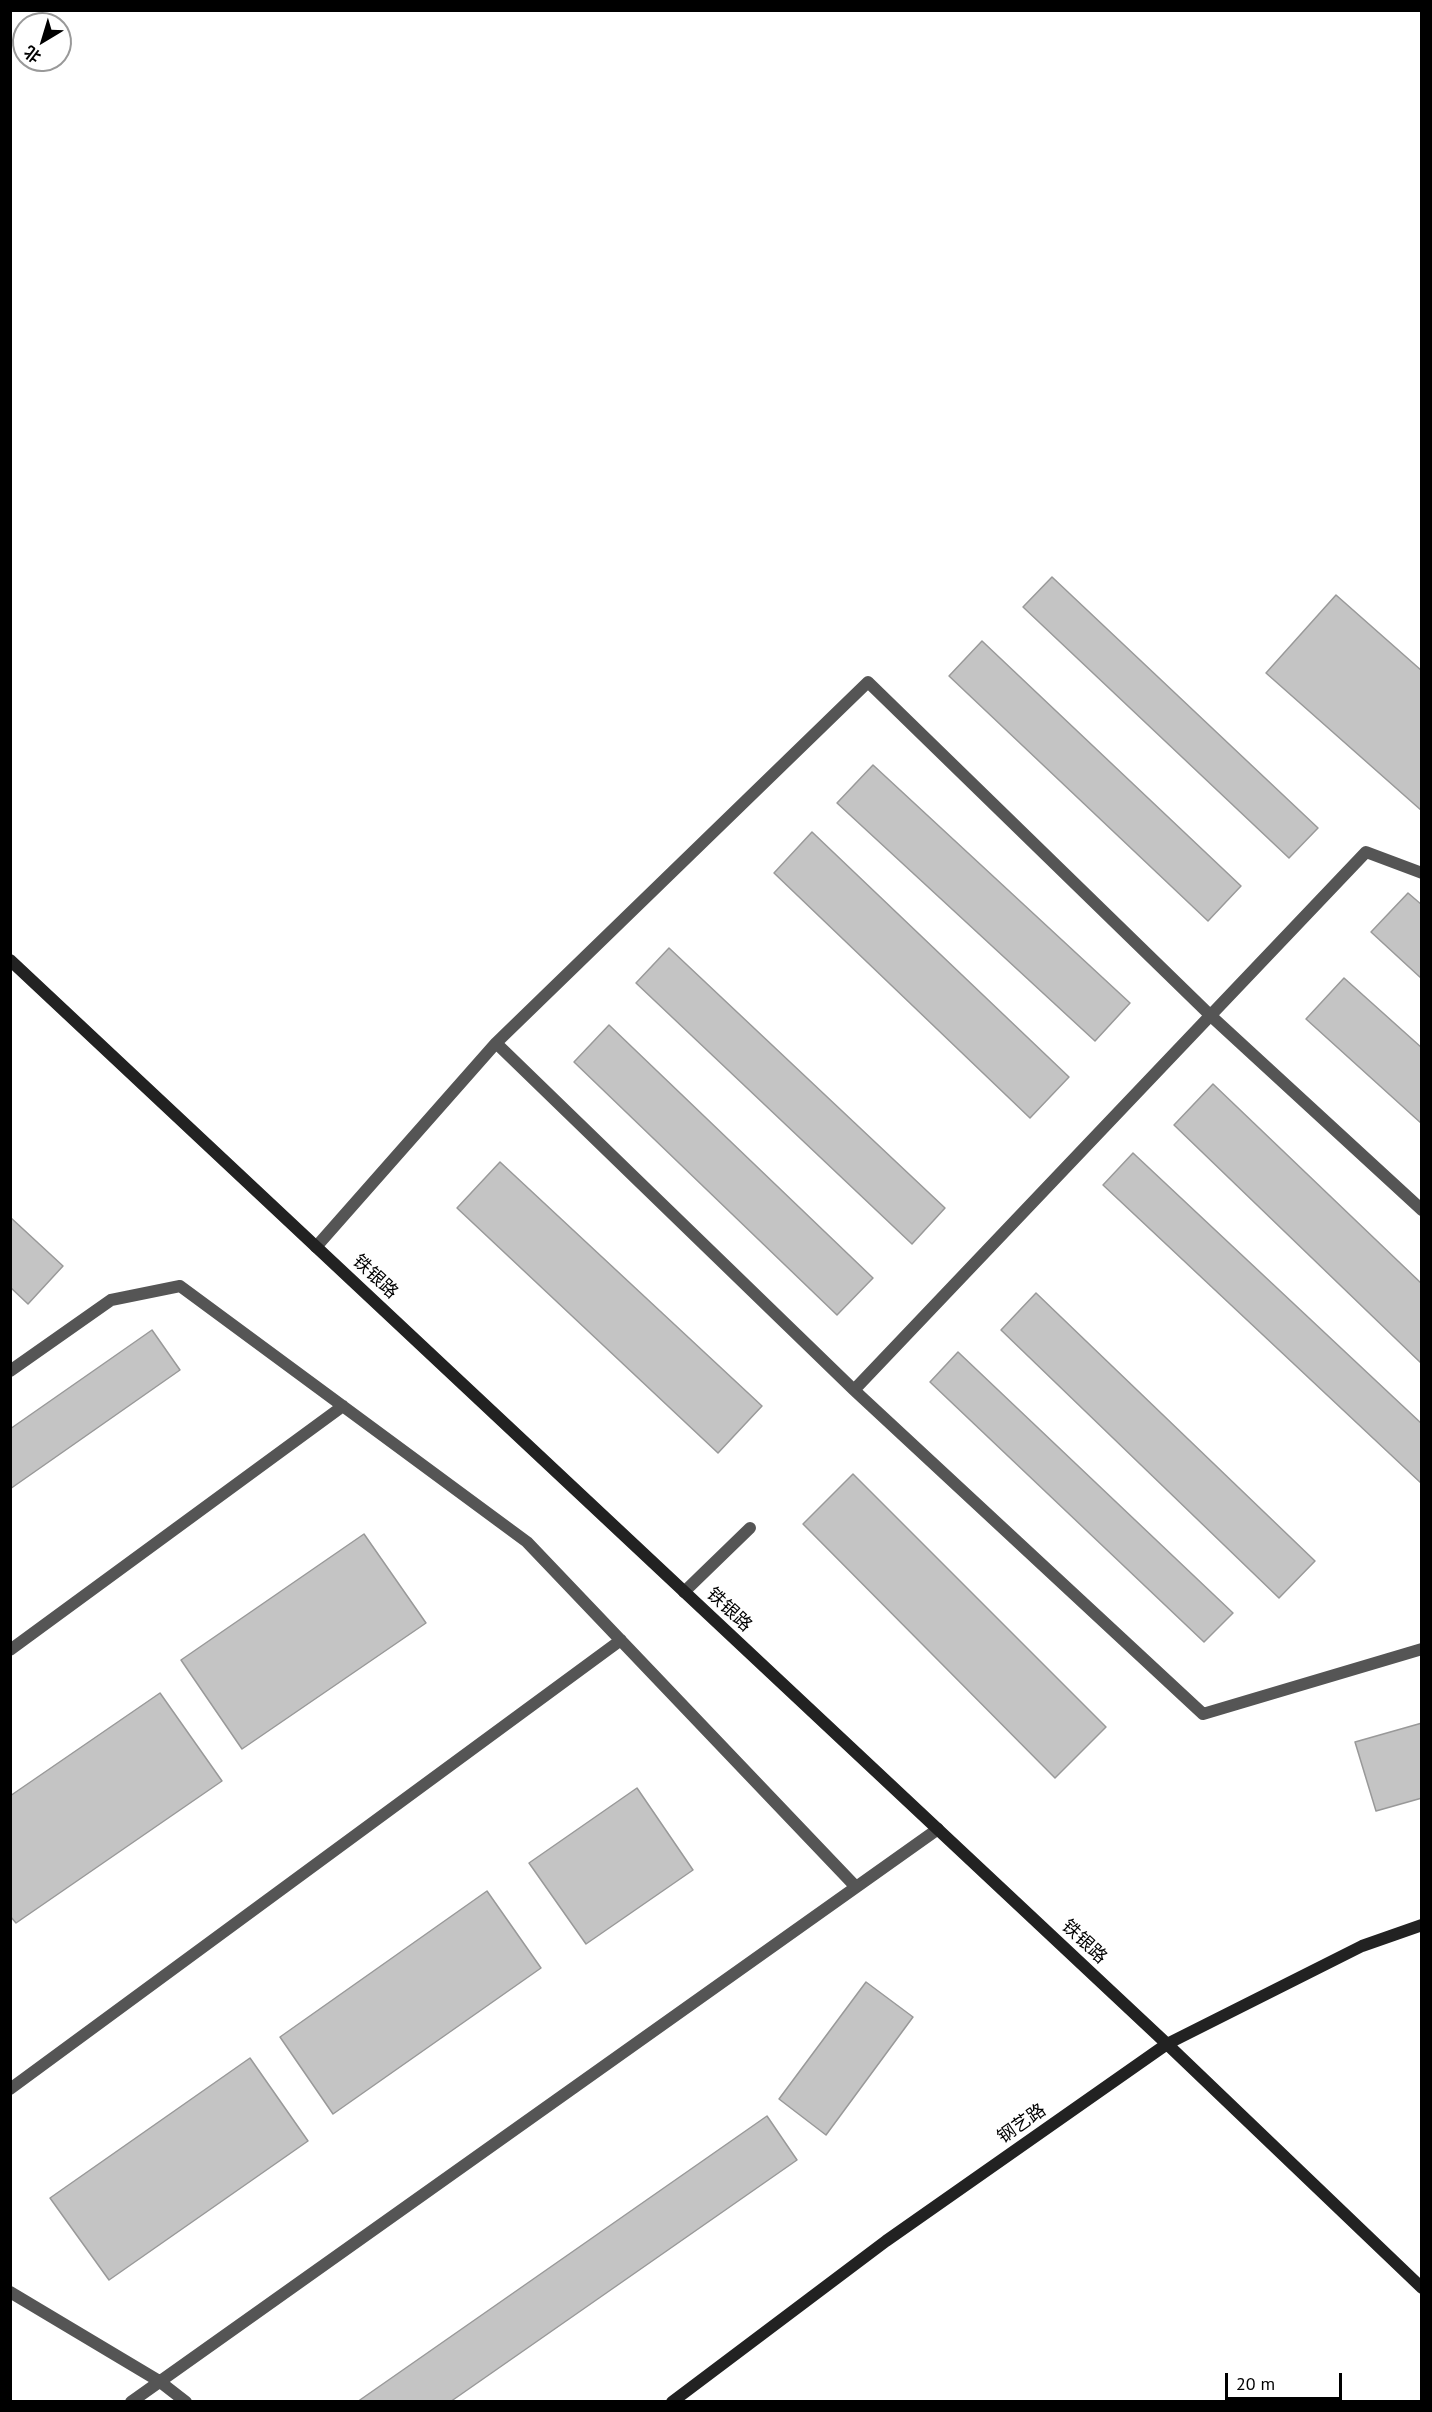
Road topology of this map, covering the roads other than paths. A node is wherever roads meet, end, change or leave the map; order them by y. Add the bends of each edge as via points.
1 (1422, 873) edge
2 (10, 960) edge
3 (1211, 1016) junction
4 (496, 1042) junction
5 (1422, 1209) edge
6 (316, 1247) junction
7 (10, 1371) edge
8 (854, 1390) junction
9 (343, 1406) junction
10 (750, 1528) dead end
11 (684, 1592) junction
12 (621, 1640) junction
13 (1422, 1649) edge
14 (10, 1650) edge
15 (938, 1829) junction
16 (856, 1887) junction
17 (1422, 1925) edge
18 (1167, 2044) junction
19 (10, 2089) edge
20 (1422, 2288) edge
21 (10, 2292) edge
22 (159, 2381) junction
23 (131, 2402) edge
24 (186, 2402) edge
25 (672, 2402) edge

1 - 3 lane via 1366,852
2 - 6 main road, 铁银路
3 - 4 lane via 868,682
3 - 5 lane
3 - 8 lane
4 - 6 lane
4 - 8 lane
6 - 11 main road, 铁银路
7 - 9 lane via 111,1300 180,1286
8 - 13 lane via 1203,1714
9 - 12 lane via 527,1542
9 - 14 lane
10 - 11 lane
11 - 15 main road, 铁银路
12 - 16 lane
12 - 19 lane
15 - 16 lane
15 - 18 main road, 铁银路
16 - 22 lane
17 - 18 main road, 钢艺路 via 1362,1946
18 - 20 main road, 铁银路
18 - 25 main road, 钢艺路 via 886,2241
21 - 22 lane
22 - 23 lane
22 - 24 lane

